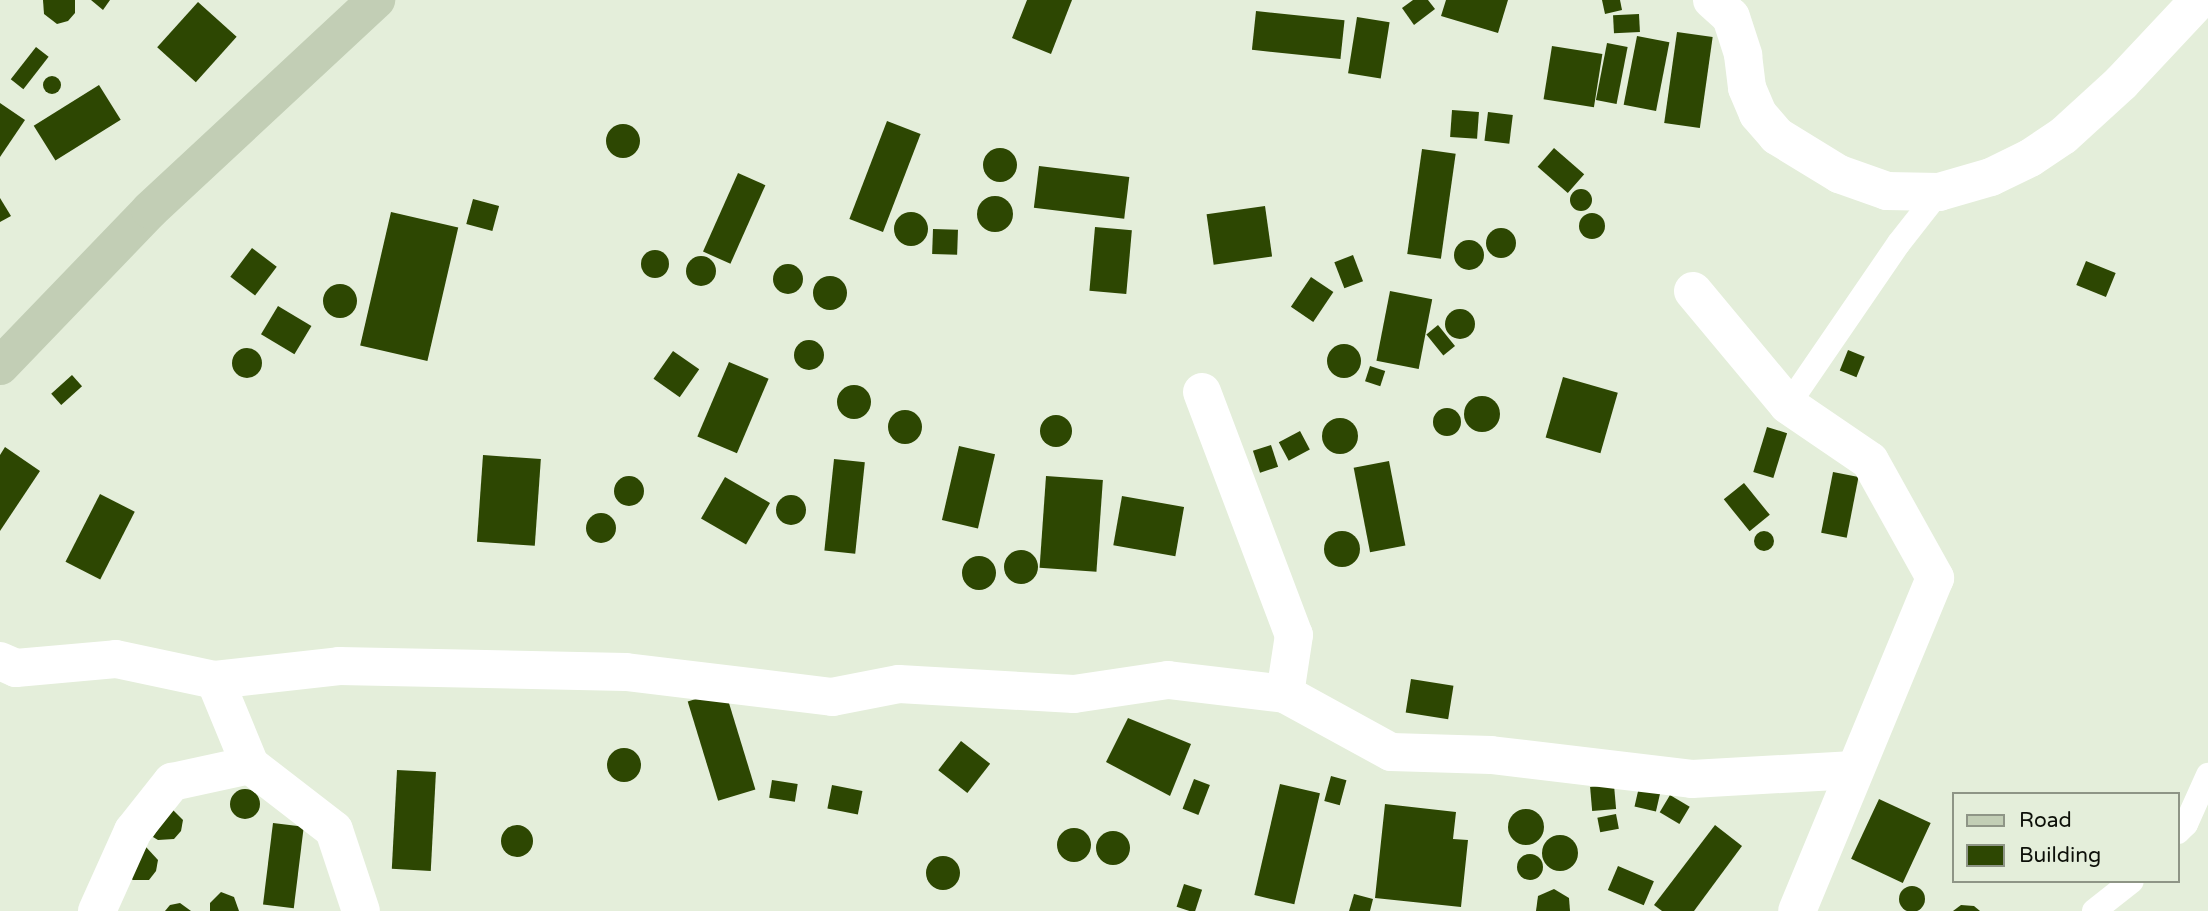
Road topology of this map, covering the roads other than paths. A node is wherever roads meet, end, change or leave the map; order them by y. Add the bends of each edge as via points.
1 (376, 0) edge
2 (1712, 0) edge
3 (2199, 0) edge
4 (1939, 192) junction
5 (1693, 291) dead end
6 (0, 366) edge
7 (1202, 393) dead end
8 (1788, 405) junction
9 (0, 661) edge
10 (215, 680) junction
11 (1285, 694) junction
12 (250, 765) junction
13 (1854, 770) junction
14 (2208, 775) edge
15 (2180, 830) edge
16 (2129, 883) edge
17 (97, 911) edge
18 (361, 911) edge
19 (1797, 911) edge
20 (2094, 911) edge

1 - 6 main road via 150,210
2 - 4 street via 1731,18 1747,88 1758,114 1777,136 1839,174 1887,191
3 - 4 street via 2121,83 2063,136 1991,177
4 - 8 lane
5 - 8 street
7 - 11 street via 1294,635
8 - 13 street via 1870,461 1935,578
9 - 10 street via 16,668 116,659
10 - 11 street via 353,667 626,672 832,697 899,684 1074,694 1168,680
10 - 12 street
11 - 13 street via 1391,752 1491,755 1692,779
12 - 17 street via 172,782 133,831
12 - 18 street via 334,830
13 - 19 street
14 - 15 lane
16 - 20 lane

